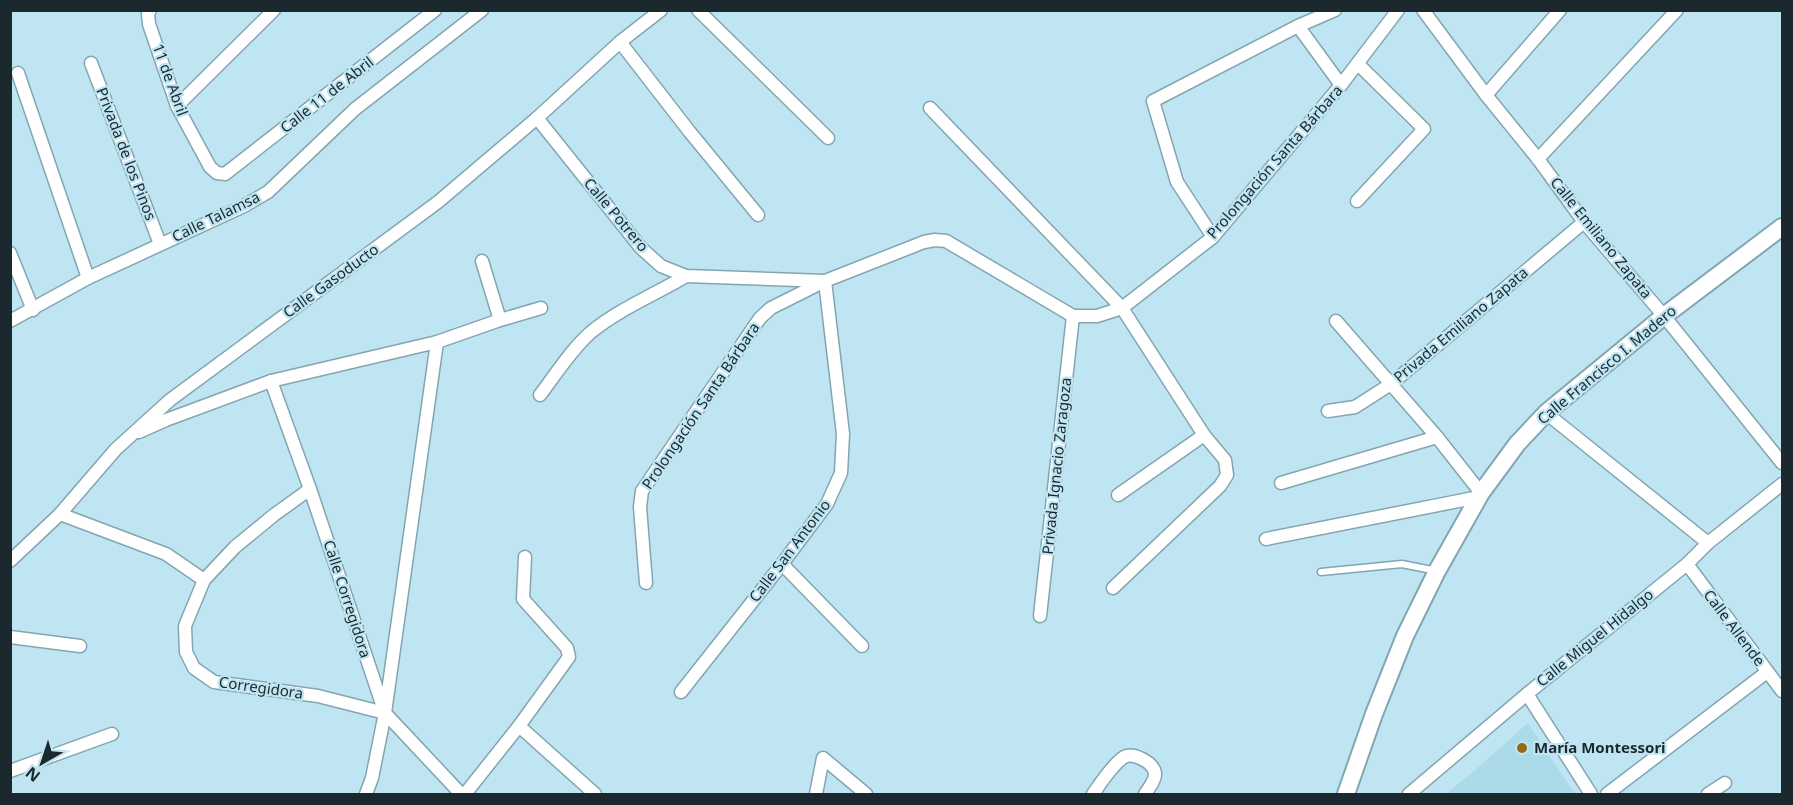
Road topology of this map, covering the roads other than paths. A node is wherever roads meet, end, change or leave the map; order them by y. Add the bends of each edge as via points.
1 (274, 10) edge
2 (435, 10) edge
3 (482, 10) edge
4 (661, 10) edge
5 (698, 10) edge
6 (1335, 10) edge
7 (1398, 10) edge
8 (1423, 10) edge
9 (1560, 10) edge
10 (1677, 10) edge
11 (149, 12) edge
12 (1298, 26) junction
13 (620, 42) junction
14 (91, 63) dead end
15 (1358, 64) junction
16 (18, 73) dead end
17 (1341, 85) junction
18 (1486, 95) junction
19 (177, 106) junction
20 (930, 108) dead end
21 (537, 118) junction
22 (828, 138) dead end
23 (1538, 159) junction
24 (217, 173) joint
25 (1357, 201) dead end
26 (758, 215) dead end
27 (1584, 222) junction
28 (1782, 227) edge
29 (1213, 237) junction
30 (160, 244) junction
31 (10, 253) edge
32 (482, 261) dead end
33 (686, 276) junction
34 (88, 278) junction
35 (825, 281) junction
36 (541, 308) dead end
37 (1122, 308) junction
38 (33, 310) junction
39 (1073, 316) junction
40 (1664, 316) junction
41 (500, 320) junction
42 (10, 321) edge
43 (1336, 321) dead end
44 (437, 342) junction
45 (271, 381) junction
46 (1390, 384) junction
47 (540, 395) dead end
48 (1328, 411) dead end
49 (1546, 413) junction
50 (133, 434) junction
51 (1204, 435) junction
52 (1437, 437) junction
53 (1782, 463) edge
54 (1281, 483) dead end
55 (1782, 484) edge
56 (310, 489) junction
57 (1118, 495) dead end
58 (1480, 495) junction
59 (60, 514) junction
60 (1266, 539) dead end
61 (1708, 543) junction
62 (525, 557) dead end
63 (10, 561) edge
64 (782, 564) junction
65 (1686, 564) junction
66 (1437, 571) junction
67 (1321, 572) dead end
68 (204, 580) junction
69 (646, 583) dead end
70 (1113, 588) dead end
71 (1040, 616) dead end
72 (10, 637) edge
73 (80, 646) dead end
74 (862, 646) dead end
75 (1767, 672) junction
76 (1782, 691) edge
77 (681, 692) dead end
78 (1527, 694) junction
79 (385, 713) junction
80 (519, 726) junction
81 (112, 734) dead end
82 (10, 771) edge
83 (1725, 783) dead end
84 (366, 795) edge
85 (463, 795) edge
86 (595, 795) edge
87 (816, 795) edge
88 (866, 795) edge
89 (1093, 795) edge
90 (1145, 795) edge
91 (1346, 795) edge
92 (1409, 795) edge
93 (1591, 795) edge
94 (1607, 795) edge
95 (1708, 795) edge

1 - 19 street
2 - 24 street, Calle 11 de Abril via 225,174
3 - 30 street, Calle Talamsa via 355,109 268,192
4 - 13 street, Calle Gasoducto
5 - 22 street
6 - 12 street
7 - 15 street, Prolongación Santa Bárbara
8 - 18 street, Calle Emiliano Zapata
9 - 18 street
10 - 23 street
11 - 19 street, 11 de Abril via 149,24
12 - 17 street
12 - 29 street via 1153,101 1177,182
13 - 21 street, Calle Gasoducto
13 - 26 street
14 - 30 street, Privada de los Pinos
15 - 17 street, Prolongación Santa Bárbara
15 - 25 street via 1424,129
16 - 34 street
17 - 29 street, Prolongación Santa Bárbara
18 - 23 street, Calle Emiliano Zapata
19 - 24 street, 11 de Abril
20 - 37 street
21 - 33 street, Calle Potrero via 641,248 661,266
21 - 50 street, Calle Gasoducto via 438,202 170,400
23 - 27 street, Calle Emiliano Zapata
27 - 40 street, Calle Emiliano Zapata
27 - 46 street, Privada Emiliano Zapata
28 - 40 street, Calle Francisco I. Madero
29 - 37 street, Prolongación Santa Bárbara
30 - 34 street, Calle Talamsa
31 - 38 street
32 - 41 street
33 - 35 street, Calle Potrero
33 - 47 street via 619,312 589,334
34 - 38 street, Calle Talamsa
35 - 39 street, Prolongación Santa Bárbara via 924,242 946,241
35 - 64 street, Calle San Antonio via 843,434 841,473 827,504
35 - 69 street, Prolongación Santa Bárbara via 771,308 760,318 642,491
36 - 41 street
37 - 39 street, Prolongación Santa Bárbara via 1097,316
37 - 51 street
38 - 42 street, Calle Talamsa
39 - 71 street, Privada Ignacio Zaragoza
40 - 49 street, Calle Francisco I. Madero
40 - 53 street, Calle Emiliano Zapata
41 - 44 street
43 - 46 street
44 - 45 street
44 - 79 street
45 - 50 street
45 - 56 street, Calle Corregidora
46 - 48 street, Privada Emiliano Zapata via 1355,407
46 - 52 street
49 - 58 street, Calle Francisco I. Madero via 1517,444
49 - 61 street
50 - 59 street, Calle Gasoducto
51 - 57 street
51 - 70 street via 1226,460 1227,475
52 - 54 street
52 - 58 street
55 - 61 street, Calle Miguel Hidalgo
56 - 68 street, Corregidora via 235,547
56 - 79 street, Calle Corregidora
58 - 60 street
58 - 66 street, Calle Francisco I. Madero
59 - 63 street, Calle Gasoducto
59 - 68 street via 166,554
61 - 65 street, Calle Miguel Hidalgo
62 - 80 street via 523,599 567,648 569,657
64 - 74 street
64 - 77 street, Calle San Antonio
65 - 75 street, Calle Allende
65 - 78 street, Calle Miguel Hidalgo
66 - 67 lane via 1402,564
66 - 91 street, Calle Francisco I. Madero via 1405,636
68 - 79 street, Corregidora via 185,626 186,652 194,668 214,682 318,696
72 - 73 street
75 - 76 street, Calle Allende
75 - 94 street
78 - 92 street, Calle Miguel Hidalgo
78 - 93 street
79 - 84 street
79 - 85 street, Calle Corregidora
80 - 85 street
80 - 86 street
81 - 82 street
83 - 95 street
87 - 88 street via 823,758
89 - 90 street via 1125,756 1133,755 1150,764 1155,772

